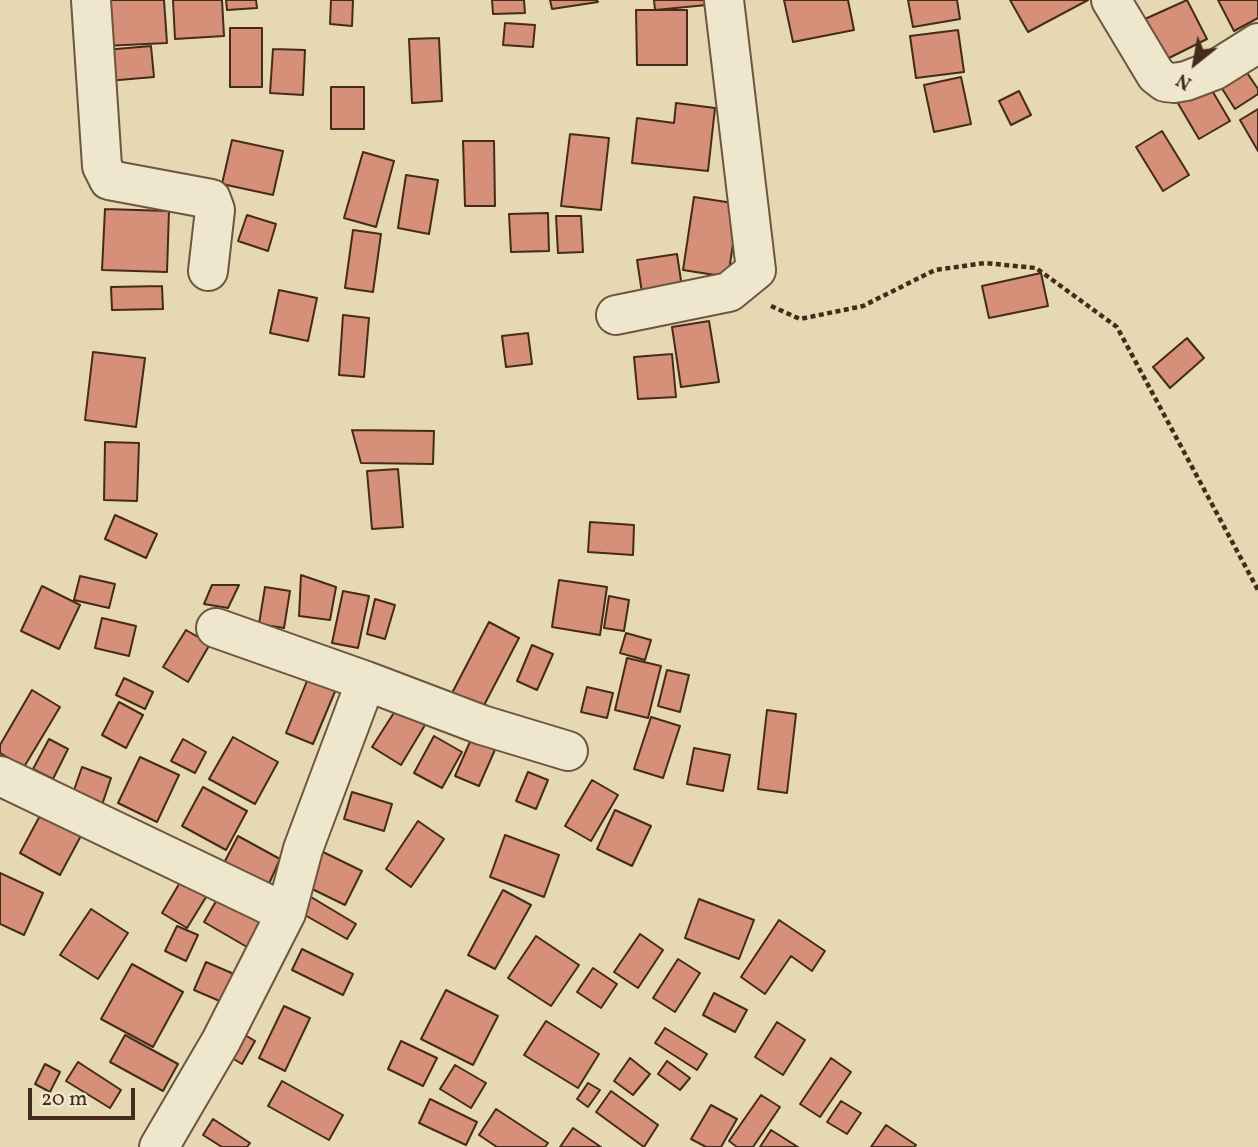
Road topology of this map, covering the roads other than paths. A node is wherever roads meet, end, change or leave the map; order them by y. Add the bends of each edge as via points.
1 (91, 0) edge
2 (724, 0) edge
3 (1111, 0) edge
4 (1258, 43) edge
5 (208, 271) dead end
6 (616, 315) dead end
7 (216, 628) dead end
8 (366, 681) junction
9 (568, 751) dead end
10 (0, 776) edge
11 (286, 913) junction
12 (159, 1147) edge

1 - 5 street via 102,166 109,180 211,199 215,210
2 - 6 street via 756,270 729,292
3 - 4 street via 1156,75 1165,82 1186,81 1215,70
7 - 8 street
8 - 9 street via 482,725
8 - 11 street via 303,849
10 - 11 street
11 - 12 street via 221,1041

